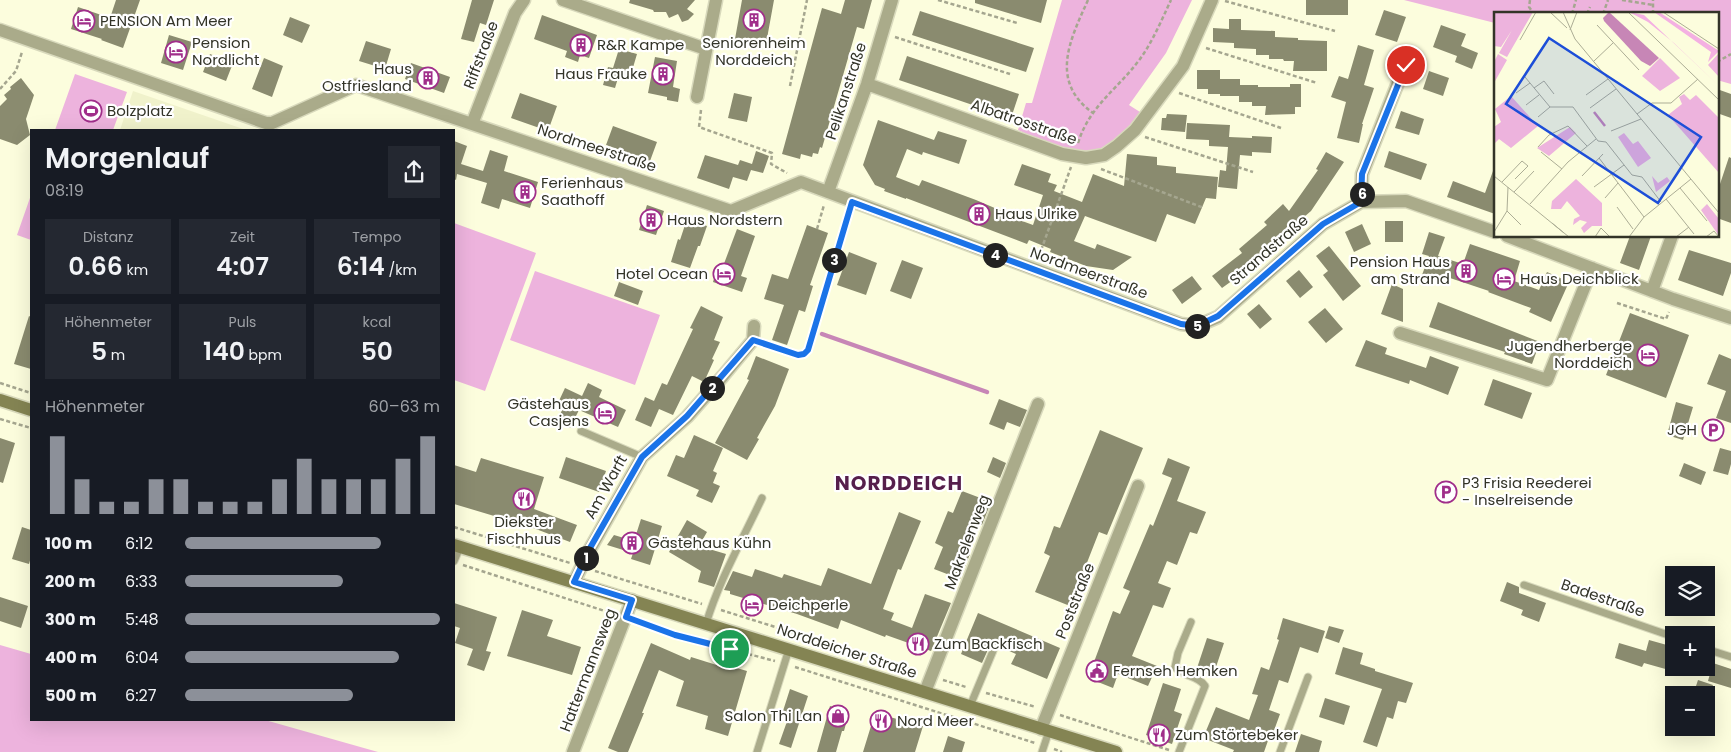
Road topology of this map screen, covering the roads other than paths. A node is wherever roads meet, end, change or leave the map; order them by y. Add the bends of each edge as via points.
1 (524, 0) edge
2 (563, 0) edge
3 (716, 0) edge
4 (892, 0) edge
5 (1212, 0) edge
6 (0, 30) edge
7 (706, 49) junction
8 (1406, 65) dead end
9 (867, 84) junction
10 (697, 97) road end
11 (472, 124) junction
12 (828, 192) junction
13 (1361, 202) junction
14 (1494, 232) edge
15 (1516, 238) edge
16 (1671, 238) edge
17 (1592, 268) junction
18 (1652, 291) junction
19 (1731, 318) edge
20 (1181, 324) joint
21 (754, 326) dead end
22 (1400, 333) dead end
23 (0, 400) edge
24 (1038, 404) dead end
25 (30, 410) edge
26 (581, 431) dead end
27 (642, 457) junction
28 (1138, 486) dead end
29 (762, 498) dead end
30 (457, 546) edge
31 (574, 582) junction
32 (1524, 585) dead end
33 (632, 600) junction
34 (1191, 622) dead end
35 (706, 624) junction
36 (1665, 634) edge
37 (789, 649) junction
38 (993, 651) dead end
39 (1715, 652) edge
40 (1731, 657) edge
41 (1308, 677) dead end
42 (926, 692) junction
43 (970, 706) junction
44 (1045, 730) junction
45 (1043, 749) edge
46 (573, 752) edge
47 (757, 752) edge
48 (1116, 752) edge
49 (1179, 752) edge
50 (1280, 752) edge

1 - 11 street, Riffstraße via 515,12
2 - 7 street
3 - 7 street
4 - 9 street, Pelikanstraße
5 - 9 street, Albatrosstraße via 1183,66 1132,133 1104,155 1080,157 1062,154
6 - 11 street, Nordmeerstraße via 266,123 356,84
7 - 10 street
8 - 13 street via 1362,174
9 - 12 street, Pelikanstraße
11 - 12 street, Nordmeerstraße via 731,210 801,182
12 - 20 street, Nordmeerstraße
13 - 14 street, Strandstraße via 1406,201
13 - 20 street, Strandstraße via 1323,224 1218,316 1197,326
15 - 17 street
16 - 18 street
17 - 18 street
17 - 22 street via 1547,380
18 - 19 street
21 - 27 street, Am Warft via 753,340 687,416
23 - 25 street
24 - 42 street, Makrelenweg
26 - 27 lane
27 - 31 street, Am Warft
28 - 44 street, Poststraße
29 - 35 lane via 724,576
30 - 31 street, Norddeicher Straße
31 - 33 street, Norddeicher Straße
32 - 36 lane, Badestraße
33 - 35 street, Norddeicher Straße
33 - 46 street, Hattermannsweg
34 - 49 lane via 1175,667 1179,673 1202,681 1205,686
35 - 37 street, Norddeicher Straße
37 - 42 street, Norddeicher Straße
37 - 47 lane
38 - 43 lane
39 - 40 lane
41 - 50 lane
42 - 43 street, Norddeicher Straße
43 - 44 street, Norddeicher Straße
44 - 45 lane
44 - 48 street, Norddeicher Straße

